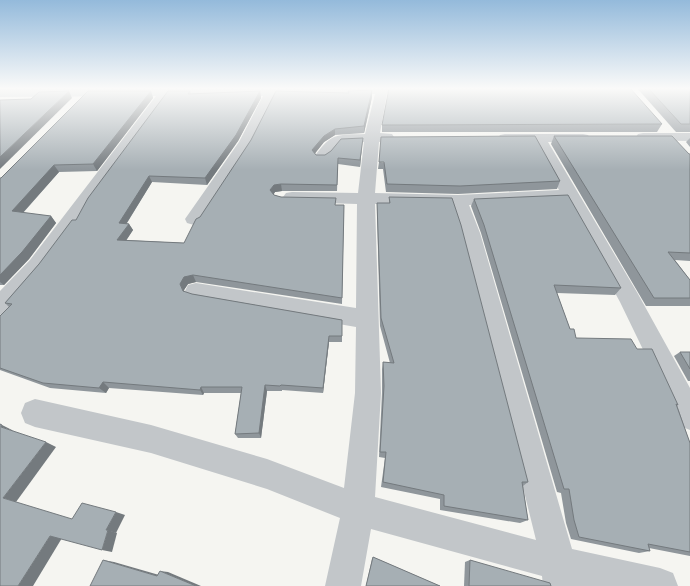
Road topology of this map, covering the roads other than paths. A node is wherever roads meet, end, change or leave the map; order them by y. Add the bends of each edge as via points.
1 (149, 115) edge
2 (260, 115) edge
3 (377, 115) edge
4 (668, 132) junction
5 (372, 137) junction
6 (633, 137) edge
7 (690, 137) edge
8 (404, 138) edge
9 (490, 138) edge
10 (538, 138) junction
11 (593, 138) edge
12 (686, 153) edge
13 (322, 158) edge
14 (570, 195) junction
15 (282, 197) edge
16 (366, 199) junction
17 (458, 200) junction
18 (194, 219) edge
19 (196, 291) dead end
20 (0, 306) edge
21 (367, 318) junction
22 (35, 413) dead end
23 (690, 416) edge
24 (358, 509) junction
25 (560, 574) edge
26 (343, 586) edge
27 (660, 586) edge

1 - 20 street via 37,265
2 - 18 street via 232,165
3 - 5 street
4 - 6 street
4 - 7 street
4 - 12 street
5 - 8 street
5 - 13 street via 335,141
5 - 16 street
9 - 10 street
10 - 11 street
10 - 14 street
14 - 17 street
14 - 23 street via 630,300
15 - 16 street
16 - 17 street
16 - 21 street
17 - 25 street via 470,233
19 - 21 street
21 - 24 street via 368,393
22 - 24 street via 151,439 267,474
24 - 25 street
24 - 26 street
25 - 27 street

